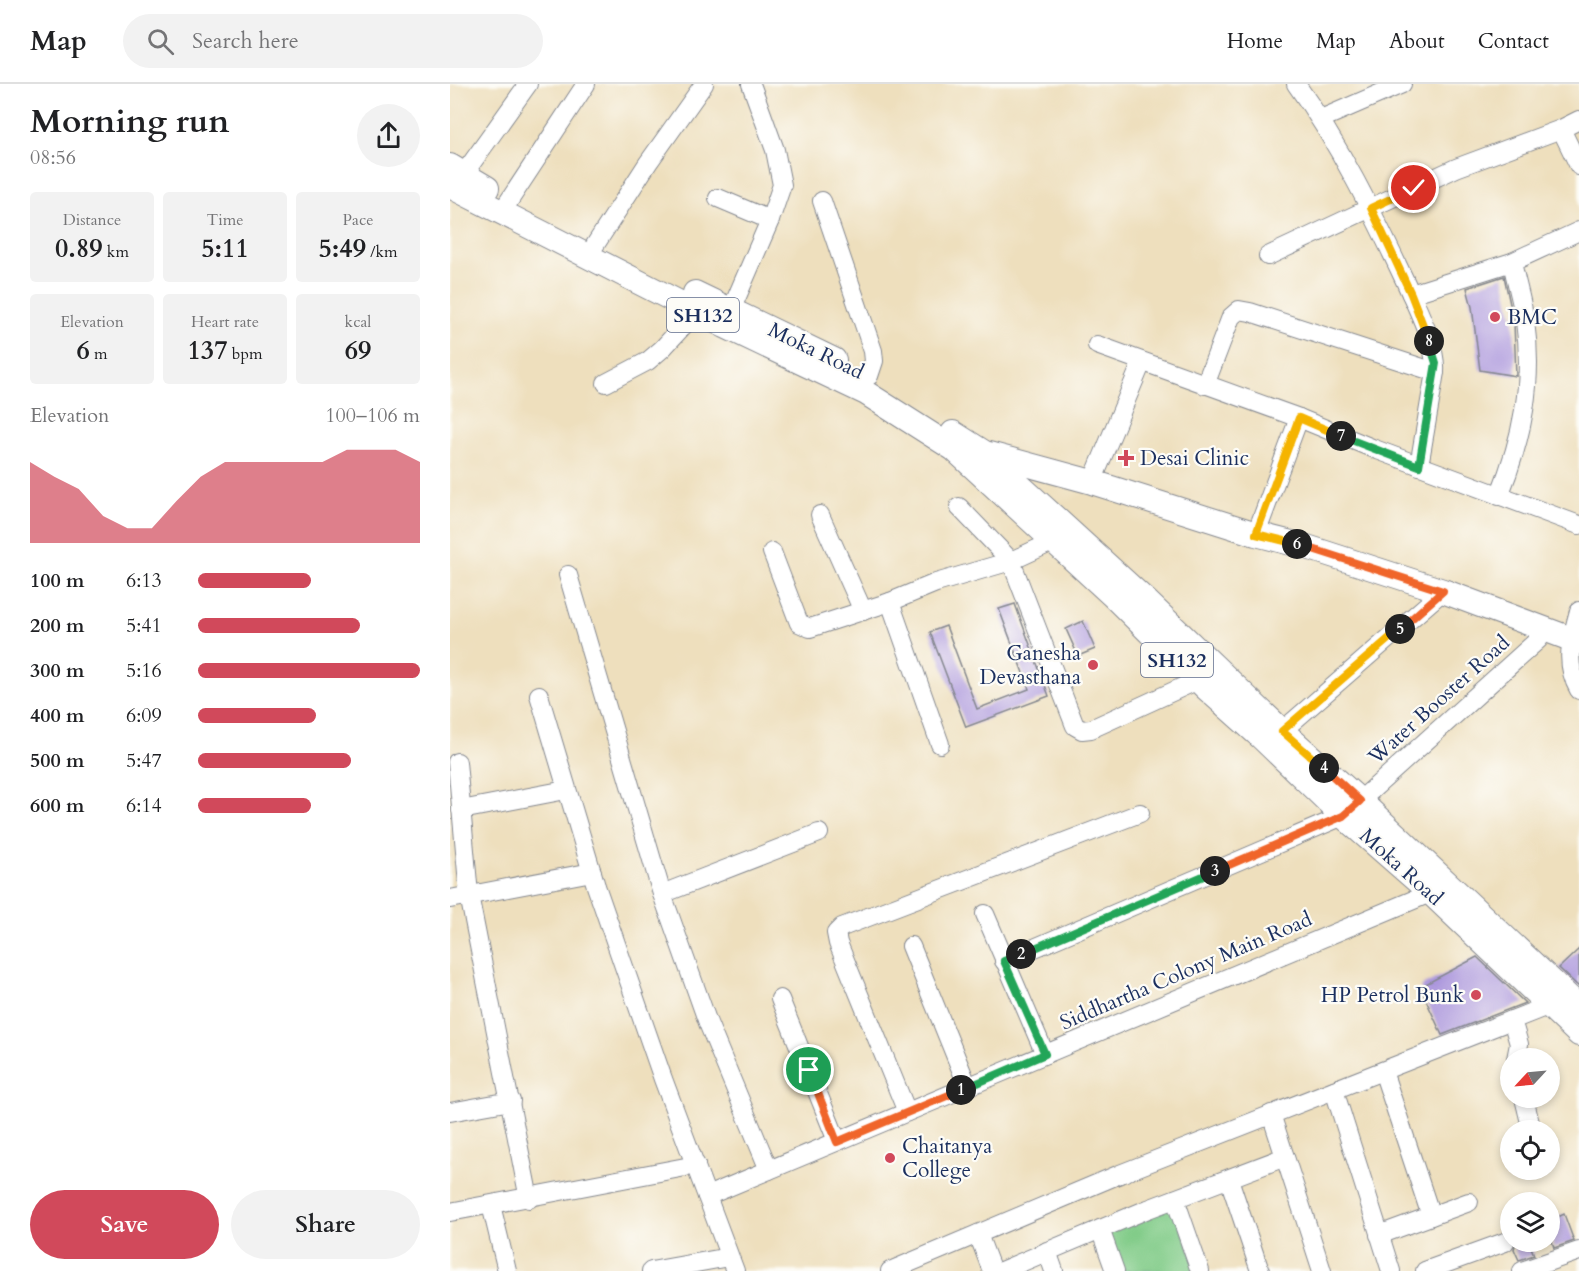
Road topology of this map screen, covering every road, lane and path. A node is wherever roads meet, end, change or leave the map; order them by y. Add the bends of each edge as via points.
1 (528, 84) edge
2 (586, 84) edge
3 (704, 84) edge
4 (751, 84) edge
5 (1296, 84) edge
6 (1397, 85) edge
7 (1321, 119) junction
8 (1579, 120) edge
9 (1561, 129) junction
10 (1579, 166) edge
11 (454, 176) edge
12 (718, 198) dead end
13 (822, 201) dead end
14 (505, 207) junction
15 (1371, 208) junction
16 (770, 220) junction
17 (1579, 231) edge
18 (595, 245) junction
19 (1268, 256) dead end
20 (1512, 262) junction
21 (1411, 294) junction
22 (696, 312) junction
23 (728, 318) junction
24 (1097, 345) dead end
25 (1142, 362) junction
26 (1435, 372) junction
27 (868, 376) junction
28 (606, 384) dead end
29 (1205, 385) junction
30 (1299, 418) junction
31 (954, 449) junction
32 (983, 452) junction
33 (1419, 466) junction
34 (1092, 482) junction
35 (1018, 496) junction
36 (1499, 496) junction
37 (959, 507) dead end
38 (820, 515) dead end
39 (1579, 525) edge
40 (1256, 534) junction
41 (1052, 542) junction
42 (772, 552) dead end
43 (1011, 561) junction
44 (568, 575) dead end
45 (1443, 591) junction
46 (890, 602) junction
47 (863, 611) junction
48 (1579, 611) edge
49 (1542, 628) junction
50 (1575, 640) edge
51 (1198, 680) junction
52 (1579, 690) edge
53 (539, 695) dead end
54 (1282, 731) junction
55 (940, 744) dead end
56 (457, 762) dead end
57 (566, 790) junction
58 (1352, 808) junction
59 (461, 810) junction
60 (1140, 813) dead end
61 (819, 833) dead end
62 (592, 872) junction
63 (1440, 889) junction
64 (662, 894) junction
65 (469, 895) junction
66 (450, 899) edge
67 (985, 914) dead end
68 (910, 946) dead end
69 (1004, 961) junction
70 (780, 999) dead end
71 (1550, 1005) junction
72 (1579, 1007) edge
73 (1512, 1020) junction
74 (1579, 1034) edge
75 (1517, 1048) edge
76 (1045, 1054) junction
77 (1383, 1071) junction
78 (968, 1087) junction
79 (1334, 1090) junction
80 (511, 1101) junction
81 (907, 1112) junction
82 (450, 1113) edge
83 (1270, 1114) junction
84 (837, 1142) junction
85 (1285, 1157) junction
86 (696, 1166) junction
87 (768, 1170) junction
88 (1229, 1179) junction
89 (707, 1196) junction
90 (529, 1199) junction
91 (1174, 1199) junction
92 (1469, 1202) dead end
93 (491, 1205) junction
94 (450, 1212) edge
95 (1431, 1216) junction
96 (1100, 1229) junction
97 (978, 1234) junction
98 (1379, 1235) junction
99 (1500, 1244) edge
100 (1047, 1251) junction
101 (1579, 1251) edge
102 (732, 1264) edge
103 (926, 1264) edge
104 (507, 1271) edge
105 (651, 1271) edge
106 (890, 1271) edge
107 (992, 1271) edge
108 (1001, 1271) edge
109 (1054, 1271) edge
110 (1115, 1271) edge
111 (1200, 1271) edge
112 (1260, 1271) edge
113 (1322, 1271) edge
114 (1391, 1271) edge
115 (1425, 1271) edge
116 (1522, 1271) edge

1 - 11 street
2 - 14 street
3 - 18 street
4 - 16 street via 780,169 782,185
5 - 7 street
6 - 7 street
7 - 15 street
8 - 9 street
9 - 10 street
9 - 15 street via 1456,168
11 - 14 main road, Moka Road / SH132
12 - 16 street
13 - 27 street via 873,351
14 - 18 main road, Moka Road / SH132
14 - 22 main road, Moka Road / SH132
15 - 19 street
15 - 21 street
16 - 23 street
17 - 20 street
18 - 23 main road, Moka Road / SH132
20 - 21 street
20 - 36 street via 1525,321 1528,390 1521,433
21 - 26 street via 1436,363
22 - 23 main road, Moka Road / SH132
22 - 28 street via 648,361
23 - 27 main road, Moka Road / SH132
23 - 31 main road, Moka Road / SH132 via 866,393
24 - 25 street
25 - 29 street
25 - 34 street
26 - 29 street via 1239,310 1231,317
26 - 33 street
27 - 32 main road, Moka Road / SH132
29 - 30 street
30 - 33 street
30 - 40 street
31 - 32 main road
31 - 35 main road, SH132
32 - 34 main road
32 - 35 main road, SH132
33 - 36 street
34 - 40 main road
35 - 41 main road, Moka Road / SH132
35 - 54 main road, Moka Road / SH132 via 1143,598
36 - 39 street
37 - 43 street
38 - 47 street
40 - 45 main road
41 - 43 street
41 - 51 main road, Moka Road / SH132
42 - 47 street via 798,623 810,628
43 - 46 street via 936,583
43 - 51 street via 1075,726 1091,729
44 - 64 street
45 - 49 main road
45 - 54 street
46 - 47 street
46 - 55 street
48 - 50 street
49 - 50 main road
49 - 58 street, Water Booster Road via 1539,639
50 - 52 street via 1569,667
51 - 58 main road, Moka Road / SH132
53 - 57 street
54 - 58 main road, Moka Road / SH132
56 - 59 street
57 - 59 street
57 - 62 street
58 - 63 main road, Moka Road / SH132
58 - 69 street, Water Booster Road
59 - 65 street
60 - 81 street via 842,927 836,933
61 - 64 street
62 - 65 street
62 - 86 street
63 - 71 main road, Moka Road / SH132
63 - 72 main road, Moka Road / SH132
63 - 76 street, Siddhartha Colony Main Road
64 - 87 street via 708,1023
65 - 66 street
65 - 80 street
67 - 69 street
68 - 78 street
69 - 76 street
70 - 84 street
71 - 73 street
71 - 74 main road, Moka Road / SH132
73 - 75 street
73 - 77 street
76 - 78 street, Siddhartha Colony Main Road
77 - 79 street
77 - 95 street
78 - 81 street, Siddhartha Colony Main Road
79 - 83 street
79 - 98 street
80 - 82 street
80 - 90 street
81 - 84 street, Siddhartha Colony Main Road
83 - 85 street
83 - 97 street
84 - 87 street, Siddhartha Colony Main Road
85 - 88 street
85 - 113 street
86 - 89 street
86 - 90 street
87 - 89 street, Siddhartha Colony Main Road
88 - 91 street
88 - 112 street
89 - 102 street
90 - 93 street
91 - 96 street
91 - 111 street
92 - 95 street
93 - 94 street
93 - 104 street
95 - 98 street
96 - 100 street
96 - 110 street
97 - 103 street
97 - 107 street
98 - 114 street
99 - 115 street
100 - 108 street
100 - 109 street
101 - 116 street
102 - 105 street
103 - 106 street

